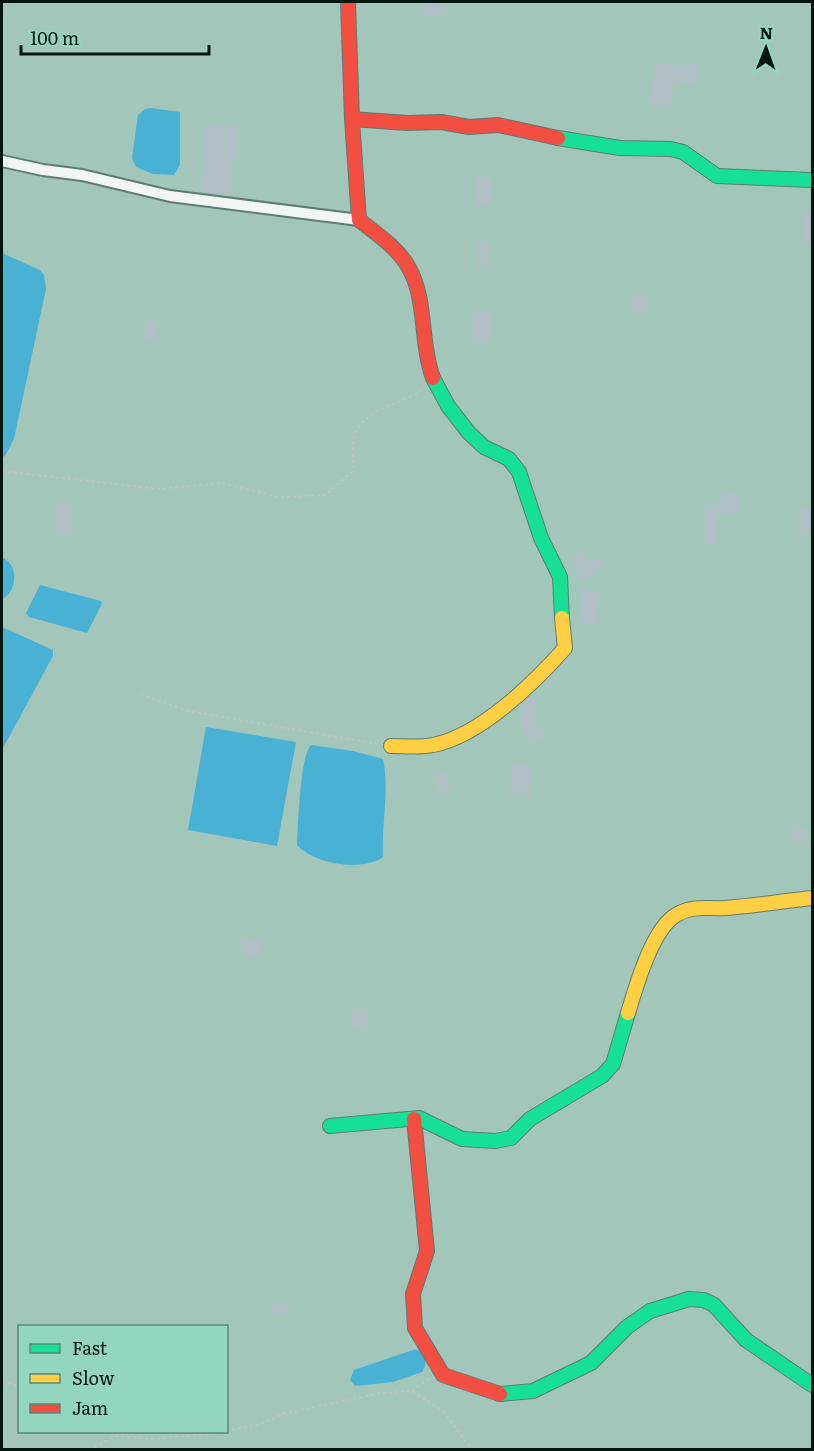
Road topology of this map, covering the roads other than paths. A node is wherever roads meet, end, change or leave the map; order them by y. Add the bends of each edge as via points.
1 (348, 2) edge
2 (352, 119) junction
3 (2, 161) edge
4 (813, 180) edge
5 (359, 220) junction
6 (391, 746) road end
7 (813, 898) edge
8 (414, 1119) junction
9 (330, 1126) dead end
10 (813, 1385) edge

1 - 2 street
2 - 4 street via 441,122 469,127 498,124 574,142 671,149 683,152 717,176
2 - 5 street
3 - 5 street via 170,196
5 - 6 street via 394,250 413,278 422,338 434,381 449,407 478,441 513,463 525,482 539,534 560,577 557,584 565,648 543,673 491,716 433,745
7 - 8 street via 723,908 694,907 675,915 661,929 636,987 613,1064 602,1076 530,1119 510,1138 462,1139
8 - 9 street
8 - 10 street via 427,1251 413,1294 415,1328 443,1374 502,1395 533,1392 591,1363 627,1327 650,1311 689,1299 714,1305 746,1340

